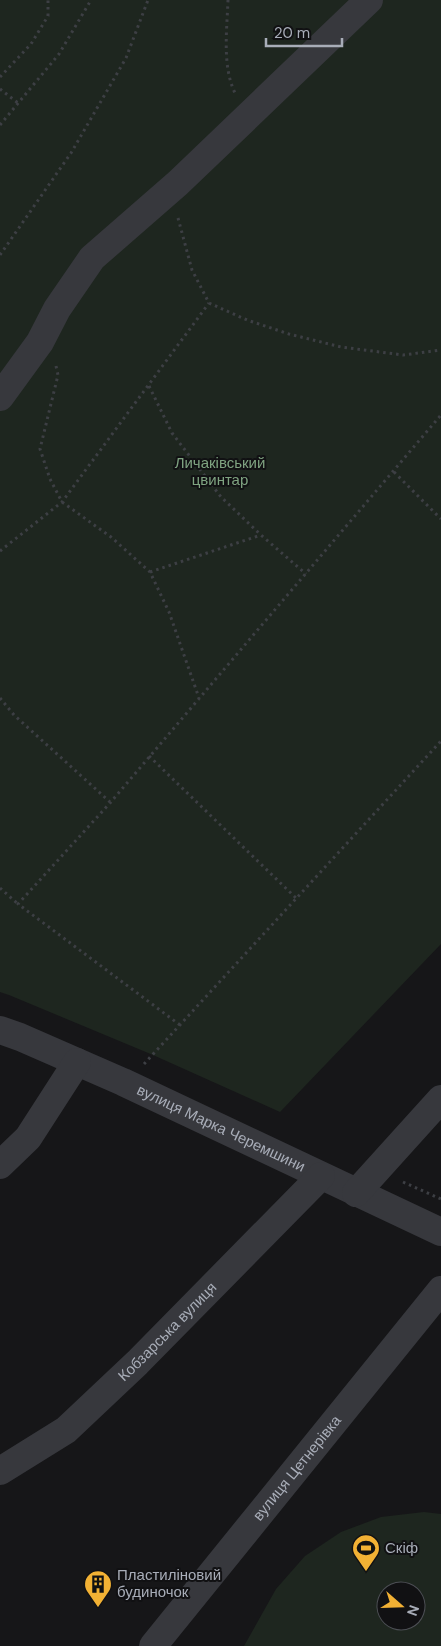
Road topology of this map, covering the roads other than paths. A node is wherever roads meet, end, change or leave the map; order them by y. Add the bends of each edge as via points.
1 (369, 0) edge
2 (0, 397) edge
3 (0, 1030) edge
4 (77, 1062) junction
5 (441, 1099) edge
6 (0, 1166) edge
7 (321, 1176) junction
8 (356, 1193) junction
9 (441, 1232) edge
10 (441, 1290) edge
11 (0, 1471) edge
12 (153, 1646) edge

1 - 2 street via 178,183 92,258 57,309 40,342
3 - 4 street, вулиця Марка Черемшини
4 - 6 street via 28,1138
4 - 7 street, вулиця Марка Черемшини
5 - 8 street
7 - 8 street, вулиця Марка Черемшини
7 - 11 street, Кобзарська вулиця via 137,1363 66,1430
8 - 9 street, вулиця Марка Черемшини
10 - 12 street, вулиця Цетнерівка

